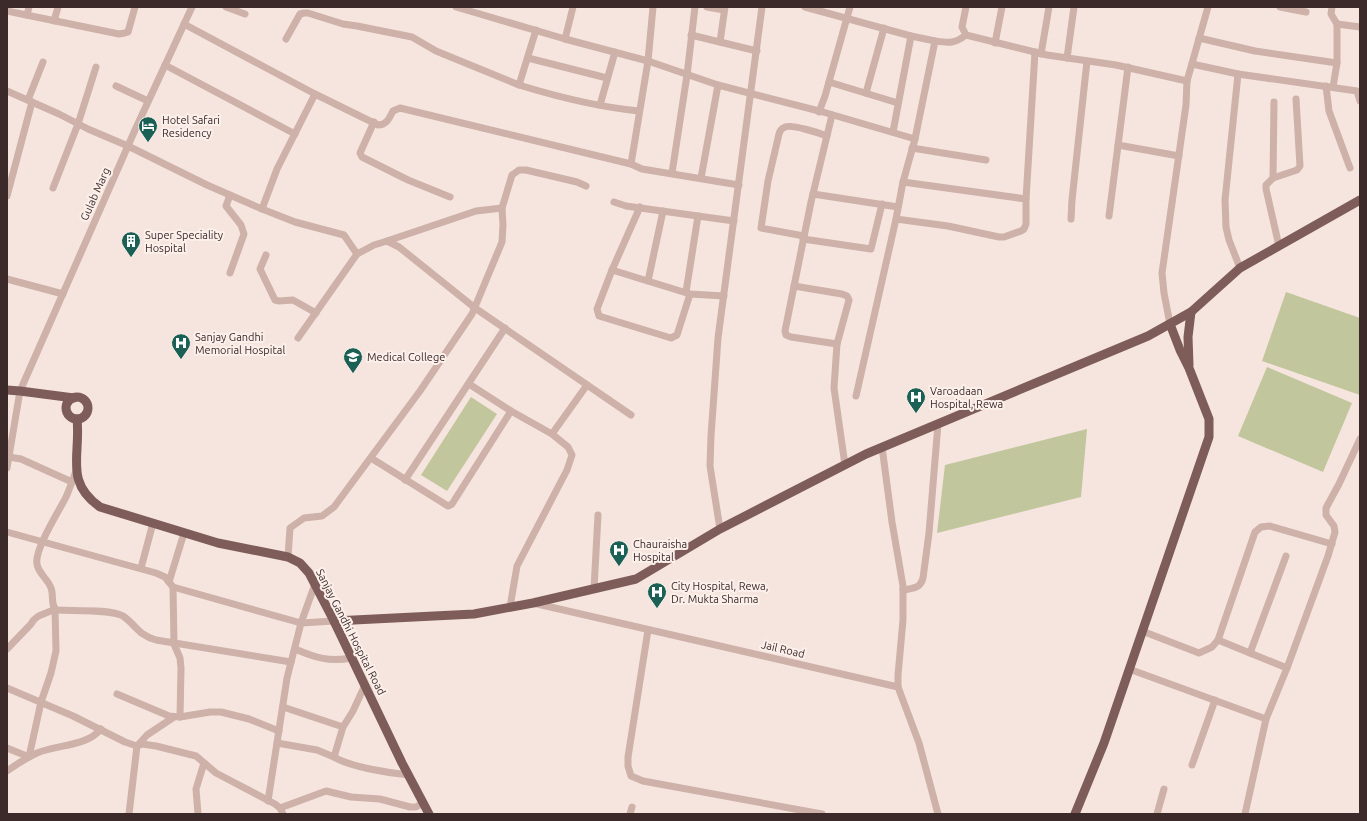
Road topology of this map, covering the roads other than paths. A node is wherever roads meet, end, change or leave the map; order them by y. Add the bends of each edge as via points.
1 (29, 7) edge
2 (58, 7) edge
3 (135, 7) edge
4 (192, 7) edge
5 (226, 7) edge
6 (456, 7) edge
7 (573, 7) edge
8 (653, 7) edge
9 (694, 7) edge
10 (707, 7) edge
11 (762, 7) edge
12 (805, 7) edge
13 (850, 7) edge
14 (966, 7) edge
15 (1002, 7) edge
16 (1049, 7) edge
17 (1074, 7) edge
18 (1208, 7) edge
19 (1280, 7) edge
20 (1332, 7) edge
21 (1295, 8) edge
22 (725, 9) edge
23 (7, 11) edge
24 (1306, 12) dead end
25 (245, 14) dead end
26 (26, 15) junction
27 (847, 18) junction
28 (54, 21) junction
29 (184, 24) junction
30 (1337, 24) junction
31 (1360, 27) edge
32 (884, 28) junction
33 (536, 30) junction
34 (691, 35) junction
35 (966, 35) junction
36 (911, 36) junction
37 (565, 38) junction
38 (1199, 38) junction
39 (286, 39) dead end
40 (935, 41) junction
41 (720, 42) junction
42 (995, 43) junction
43 (757, 51) junction
44 (615, 52) junction
45 (1038, 53) junction
46 (528, 58) junction
47 (1067, 58) junction
48 (648, 60) junction
49 (1087, 61) junction
50 (43, 62) dead end
51 (1337, 63) junction
52 (1192, 64) junction
53 (165, 65) junction
54 (96, 67) dead end
55 (1128, 67) junction
56 (1238, 74) junction
57 (687, 75) junction
58 (608, 78) junction
59 (1187, 81) junction
60 (829, 82) junction
61 (518, 85) junction
62 (718, 85) junction
63 (116, 86) dead end
64 (1329, 87) junction
65 (1358, 90) edge
66 (7, 91) edge
67 (866, 93) junction
68 (315, 94) junction
69 (752, 94) junction
70 (1296, 99) dead end
71 (30, 101) junction
72 (148, 101) junction
73 (1360, 101) edge
74 (1274, 102) dead end
75 (898, 103) junction
76 (600, 105) junction
77 (639, 111) junction
78 (819, 112) junction
79 (832, 115) junction
80 (374, 122) junction
81 (78, 124) junction
82 (893, 132) junction
83 (295, 134) junction
84 (827, 136) junction
85 (915, 139) junction
86 (1118, 145) junction
87 (128, 146) junction
88 (912, 148) junction
89 (1179, 156) junction
90 (986, 160) dead end
91 (7, 162) edge
92 (631, 164) junction
93 (15, 165) junction
94 (1350, 168) dead end
95 (672, 173) junction
96 (701, 178) junction
97 (1273, 178) junction
98 (903, 182) junction
99 (739, 185) junction
100 (586, 186) dead end
101 (54, 188) dead end
102 (813, 194) junction
103 (230, 195) junction
104 (7, 196) edge
105 (450, 197) dead end
106 (1026, 199) junction
107 (1360, 200) edge
108 (614, 202) dead end
109 (882, 204) junction
110 (640, 207) junction
111 (898, 207) junction
112 (502, 208) junction
113 (262, 209) junction
114 (663, 211) junction
115 (698, 216) junction
116 (1109, 216) dead end
117 (896, 219) junction
118 (1071, 219) dead end
119 (734, 221) junction
120 (804, 237) junction
121 (387, 241) junction
122 (1279, 246) junction
123 (357, 254) junction
124 (266, 255) dead end
125 (1240, 268) junction
126 (612, 270) junction
127 (230, 273) dead end
128 (7, 279) edge
129 (648, 282) junction
130 (794, 286) junction
131 (688, 293) junction
132 (63, 294) junction
133 (724, 296) junction
134 (475, 308) junction
135 (1191, 312) junction
136 (316, 313) junction
137 (1170, 324) junction
138 (506, 328) junction
139 (298, 338) dead end
140 (837, 344) junction
141 (1189, 368) junction
142 (469, 384) junction
143 (587, 385) junction
144 (7, 390) edge
145 (20, 391) junction
146 (856, 396) dead end
147 (74, 398) junction
148 (511, 411) junction
149 (631, 415) dead end
150 (77, 419) junction
151 (938, 424) junction
152 (552, 434) junction
153 (1360, 439) edge
154 (882, 447) junction
155 (9, 457) junction
156 (371, 458) junction
157 (845, 465) junction
158 (7, 468) edge
159 (76, 471) junction
160 (405, 480) junction
161 (72, 482) junction
162 (598, 515) dead end
163 (152, 523) junction
164 (720, 529) junction
165 (7, 532) edge
166 (184, 533) junction
167 (43, 541) junction
168 (1332, 544) junction
169 (1286, 556) dead end
170 (288, 558) junction
171 (141, 568) junction
172 (315, 584) junction
173 (171, 585) junction
174 (594, 589) junction
175 (903, 590) junction
176 (533, 603) junction
177 (510, 607) junction
178 (55, 609) junction
179 (334, 621) junction
180 (301, 623) junction
181 (648, 630) junction
182 (1142, 631) junction
183 (1218, 640) junction
184 (174, 644) junction
185 (7, 649) edge
186 (295, 649) junction
187 (1250, 653) junction
188 (352, 658) junction
189 (291, 662) junction
190 (1287, 668) junction
191 (1129, 669) junction
192 (365, 685) junction
193 (898, 687) junction
194 (7, 688) edge
195 (117, 694) dead end
196 (1215, 700) junction
197 (41, 702) junction
198 (283, 707) junction
199 (177, 717) junction
200 (1266, 719) junction
201 (343, 726) junction
202 (101, 729) junction
203 (279, 731) junction
204 (277, 743) junction
205 (137, 746) junction
206 (7, 748) edge
207 (29, 757) junction
208 (334, 757) junction
209 (204, 763) junction
210 (1192, 765) dead end
211 (7, 771) edge
212 (409, 775) junction
213 (1164, 789) dead end
214 (268, 801) junction
215 (423, 804) junction
216 (281, 811) edge
217 (129, 814) edge
218 (198, 814) edge
219 (429, 814) edge
220 (822, 814) edge
221 (938, 814) edge
222 (1075, 814) edge
223 (1157, 814) edge
224 (1245, 814) edge

1 - 26 street
2 - 28 street
3 - 28 street via 130,28 125,33
4 - 29 street, Gulab Marg
5 - 25 street
6 - 33 street
7 - 37 street
8 - 48 street
9 - 34 street
10 - 22 street
11 - 43 street
12 - 27 street
13 - 27 street
14 - 35 street via 962,27
15 - 42 street
16 - 45 street
17 - 47 street
18 - 38 street
19 - 21 street
20 - 30 street via 1331,14
21 - 24 street
22 - 41 street
23 - 26 street
26 - 28 street
27 - 32 street
27 - 60 street
29 - 53 street, Gulab Marg
29 - 68 street
30 - 31 street
30 - 51 street
32 - 36 street
32 - 67 street
33 - 37 street
33 - 46 street
34 - 41 street
34 - 57 street
35 - 40 street via 953,42
35 - 42 street
36 - 40 street
36 - 75 street
37 - 44 street
38 - 51 street via 1255,51
38 - 52 street
39 - 61 street via 300,14 308,13 343,24 412,37 436,51
40 - 85 street
41 - 43 street
42 - 45 street
43 - 69 street
44 - 48 street
44 - 58 street
45 - 47 street
45 - 106 street
46 - 58 street
46 - 61 street
47 - 49 street
48 - 57 street
48 - 77 street
49 - 55 street
49 - 118 street
50 - 71 street
51 - 64 street
52 - 56 street
52 - 59 street
53 - 72 street, Gulab Marg
53 - 83 street
54 - 81 street
55 - 59 street
55 - 86 street
56 - 64 street
56 - 125 street via 1225,200 1226,227
57 - 62 street
57 - 95 street
58 - 76 street
59 - 89 street
60 - 67 street
60 - 78 street
61 - 76 street
62 - 69 street
62 - 96 street
63 - 72 street
64 - 65 street
64 - 94 street via 1329,111
65 - 73 street
66 - 71 street
67 - 75 street
68 - 80 street
68 - 83 street
69 - 78 street
69 - 99 street
70 - 97 street via 1300,166 1297,170
71 - 81 street
71 - 93 street
72 - 87 street, Gulab Marg
74 - 97 street
75 - 82 street
76 - 77 street
77 - 92 street
78 - 79 street
79 - 82 street
79 - 84 street
80 - 92 street via 383,125 388,121 392,111 400,108
80 - 105 street via 360,153 362,157
81 - 87 street
81 - 101 street
82 - 85 street
83 - 113 street
84 - 102 street
84 - 120 street via 788,126 781,129 768,181 761,228
85 - 88 street
86 - 89 street
86 - 116 street
87 - 103 street
87 - 132 street, Gulab Marg
88 - 90 street
88 - 98 street
89 - 137 street via 1162,273
91 - 93 street
92 - 95 street via 642,169
93 - 104 street
95 - 96 street
96 - 99 street
97 - 122 street via 1266,185 1266,189
98 - 106 street
98 - 111 street
99 - 119 street
100 - 112 street via 519,170 512,176
102 - 109 street
102 - 120 street
103 - 113 street
103 - 127 street via 226,206 241,225 244,234
106 - 117 street via 1024,229 1004,237
107 - 122 main road
108 - 110 street
109 - 111 street
109 - 120 street via 872,249
110 - 114 street
110 - 126 street
111 - 117 street
112 - 121 street via 476,212
112 - 134 street via 502,242
113 - 123 street via 295,222 344,235
114 - 115 street
114 - 129 street
115 - 119 street
115 - 131 street
117 - 146 street
119 - 133 street
120 - 130 street
121 - 123 street
121 - 134 street via 399,247
122 - 125 main road
123 - 136 street
124 - 136 street via 260,271 275,300 293,300
125 - 135 main road
126 - 129 street
126 - 131 street via 597,309 599,316 670,338 677,335
128 - 132 street
129 - 131 street
130 - 140 street via 786,335 791,338
130 - 140 street via 847,296 849,300
131 - 133 street
132 - 145 street, Gulab Marg
133 - 164 street via 718,338 711,436 712,481
134 - 138 street
134 - 156 street via 420,391
135 - 137 main road
135 - 141 main road via 1188,337
136 - 139 street
137 - 141 main road
137 - 151 main road via 1148,336
138 - 142 street
138 - 143 street
140 - 157 street via 834,388
141 - 182 main road via 1209,419 1209,437
142 - 148 street
142 - 160 street
143 - 149 street
143 - 152 street
144 - 145 main road
145 - 147 main road
145 - 155 street, Gulab Marg
147 - 150 main road via 68,403 67,410 70,416
147 - 150 main road via 81,398 88,405 86,415
148 - 152 street
148 - 160 street via 452,504 448,506
150 - 159 main road, Sanjay Gandhi Hospital Road
151 - 154 main road
151 - 175 street via 923,578 917,588
152 - 177 street via 568,447 572,455 567,470 517,566
153 - 168 street via 1326,508 1326,515 1335,529
154 - 157 main road
154 - 175 street
155 - 158 street, Gulab Marg
155 - 161 street via 25,460
156 - 160 street
156 - 170 street via 327,514 304,518 290,528
157 - 164 main road
159 - 161 street
159 - 163 main road, Sanjay Gandhi Hospital Road via 86,495 100,507
161 - 167 street
162 - 174 street
163 - 166 main road, Sanjay Gandhi Hospital Road
163 - 171 street
164 - 174 main road via 636,579
165 - 167 street
166 - 170 main road, Sanjay Gandhi Hospital Road
166 - 173 street
167 - 171 street
167 - 178 street via 36,563 52,590
168 - 183 street via 1270,526 1261,527 1255,532
168 - 190 street
169 - 187 street
170 - 172 main road, Sanjay Gandhi Hospital Road via 300,563
171 - 173 street via 160,574
172 - 179 main road, Sanjay Gandhi Hospital Road
172 - 180 street
173 - 180 street
173 - 184 street
174 - 176 main road
175 - 193 street
176 - 177 main road
176 - 181 street, Jail Road
177 - 179 main road via 474,614
178 - 184 street via 117,613 148,638
178 - 185 street via 33,620
178 - 197 street via 56,651 52,673
179 - 180 street
179 - 188 main road, Sanjay Gandhi Hospital Road
180 - 186 street
181 - 193 street, Jail Road
181 - 220 street via 628,757 631,776 643,781
182 - 183 street via 1199,652 1212,647
182 - 191 main road
183 - 187 street
184 - 189 street
184 - 199 street via 181,668
186 - 188 street via 324,660
186 - 189 street
187 - 190 street
188 - 192 main road, Sanjay Gandhi Hospital Road
189 - 198 street
190 - 200 street
191 - 196 street
191 - 222 main road via 1104,743
192 - 201 street
192 - 212 main road, Sanjay Gandhi Hospital Road
193 - 221 street via 919,743
194 - 197 street
195 - 199 street
196 - 200 street
196 - 210 street
197 - 202 street
197 - 207 street
198 - 201 street
198 - 203 street
199 - 203 street via 221,712 249,719
199 - 205 street via 147,735
200 - 224 street
201 - 208 street
202 - 205 street
202 - 207 street via 85,741
203 - 204 street
204 - 208 street via 317,750
204 - 214 street
205 - 209 street via 148,744 191,755
205 - 217 street
206 - 207 street
207 - 211 street
208 - 212 street via 393,774
209 - 214 street via 219,775
209 - 218 street via 196,789
212 - 215 main road, Sanjay Gandhi Hospital Road
213 - 223 street
214 - 216 street
215 - 216 street via 410,807 380,799 351,797 326,791
215 - 219 main road, Sanjay Gandhi Hospital Road

